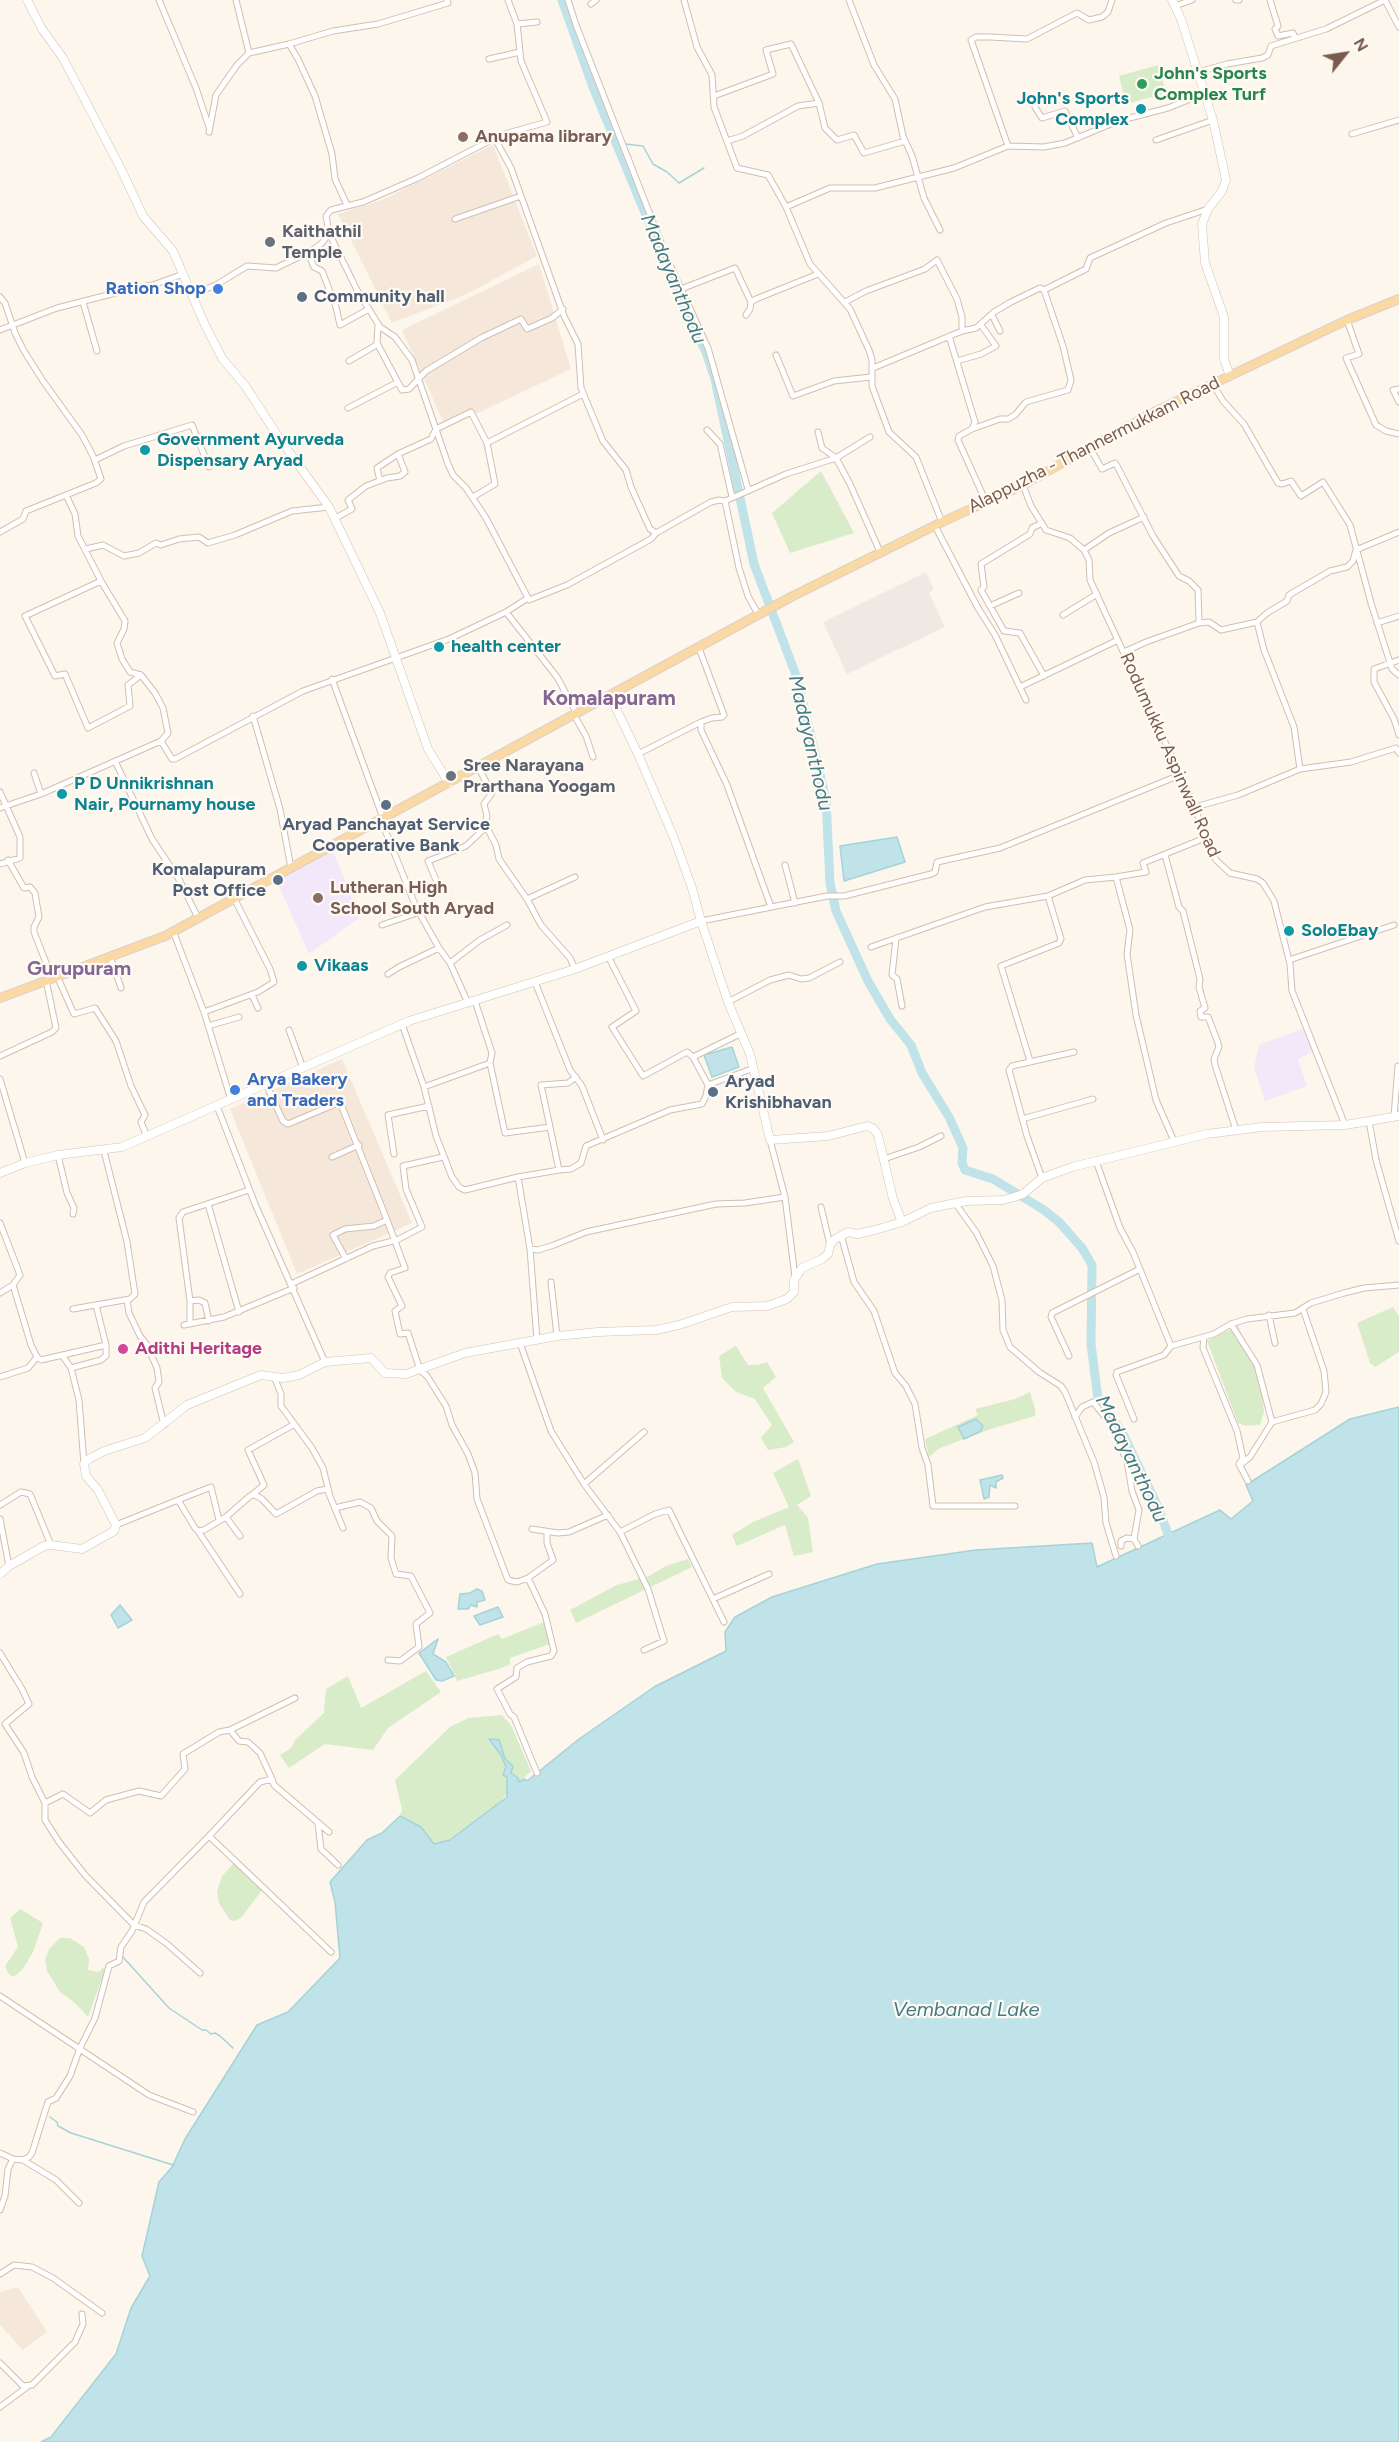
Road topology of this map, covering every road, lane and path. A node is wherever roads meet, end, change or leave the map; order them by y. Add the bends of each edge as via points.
1 (27, 0) edge
2 (159, 0) edge
3 (236, 0) edge
4 (447, 0) edge
5 (508, 0) edge
6 (568, 0) edge
7 (684, 0) edge
8 (849, 0) edge
9 (1112, 0) edge
10 (1192, 0) edge
11 (1269, 0) edge
12 (1385, 0) edge
13 (1173, 3) edge
14 (537, 22) dead end
15 (517, 24) junction
16 (1399, 27) edge
17 (1295, 38) junction
18 (289, 44) junction
19 (520, 52) junction
20 (249, 53) junction
21 (489, 59) dead end
22 (1198, 72) junction
23 (1205, 93) junction
24 (714, 96) junction
25 (819, 103) junction
26 (1035, 107) dead end
27 (1214, 120) junction
28 (1399, 120) edge
29 (1352, 134) dead end
30 (1078, 138) junction
31 (495, 139) junction
32 (1156, 140) dead end
33 (727, 141) junction
34 (905, 141) junction
35 (1008, 146) junction
36 (917, 178) junction
37 (521, 196) junction
38 (346, 205) junction
39 (786, 207) junction
40 (1208, 209) junction
41 (455, 219) dead end
42 (940, 230) dead end
43 (329, 234) junction
44 (308, 253) junction
45 (183, 274) junction
46 (818, 274) junction
47 (681, 289) junction
48 (1044, 290) junction
49 (191, 295) junction
50 (0, 297) edge
51 (1399, 299) edge
52 (83, 302) junction
53 (751, 302) junction
54 (845, 302) junction
55 (369, 309) junction
56 (563, 309) junction
57 (746, 315) dead end
58 (992, 315) junction
59 (1347, 320) junction
60 (378, 324) junction
61 (12, 325) junction
62 (981, 325) junction
63 (0, 330) edge
64 (962, 331) junction
65 (1000, 331) dead end
66 (950, 336) junction
67 (378, 344) junction
68 (97, 351) dead end
69 (776, 355) dead end
70 (349, 361) dead end
71 (957, 361) junction
72 (873, 368) junction
73 (1230, 376) junction
74 (871, 377) junction
75 (418, 380) junction
76 (398, 382) junction
77 (1213, 384) junction
78 (1399, 389) edge
79 (583, 394) junction
80 (1399, 402) edge
81 (348, 408) dead end
82 (436, 429) junction
83 (972, 429) junction
84 (707, 430) dead end
85 (818, 432) dead end
86 (1399, 434) edge
87 (870, 437) dead end
88 (487, 443) junction
89 (1090, 448) junction
90 (398, 454) junction
91 (836, 458) junction
92 (95, 460) junction
93 (209, 467) dead end
94 (380, 481) junction
95 (1023, 485) junction
96 (748, 489) junction
97 (66, 495) junction
98 (734, 496) junction
99 (473, 497) junction
100 (725, 501) junction
101 (986, 502) junction
102 (329, 507) junction
103 (1144, 517) junction
104 (334, 519) junction
105 (1042, 523) junction
106 (939, 524) junction
107 (0, 532) edge
108 (1399, 532) edge
109 (657, 533) junction
110 (86, 549) junction
111 (1084, 550) junction
112 (1356, 550) junction
113 (881, 554) junction
114 (101, 581) junction
115 (1019, 593) dead end
116 (1097, 594) junction
117 (528, 598) junction
118 (990, 606) junction
119 (506, 612) junction
120 (761, 615) junction
121 (1063, 615) dead end
122 (1399, 616) edge
123 (1257, 622) junction
124 (1199, 623) junction
125 (1377, 623) junction
126 (1118, 640) junction
127 (699, 648) junction
128 (1124, 652) junction
129 (394, 657) junction
130 (1399, 660) edge
131 (1390, 663) junction
132 (141, 675) junction
133 (1399, 675) edge
134 (1044, 676) junction
135 (332, 679) junction
136 (1020, 687) junction
137 (610, 696) junction
138 (1026, 700) dead end
139 (575, 714) junction
140 (253, 716) junction
141 (701, 722) junction
142 (1399, 735) edge
143 (161, 741) junction
144 (1398, 749) edge
145 (638, 754) junction
146 (593, 757) dead end
147 (115, 761) junction
148 (478, 767) junction
149 (1300, 769) junction
150 (34, 773) dead end
151 (1180, 775) junction
152 (449, 783) junction
153 (0, 792) edge
154 (41, 794) junction
155 (7, 806) junction
156 (1196, 807) junction
157 (0, 808) edge
158 (382, 819) junction
159 (486, 826) junction
160 (1205, 838) junction
161 (1164, 855) junction
162 (8, 861) junction
163 (0, 864) edge
164 (785, 865) dead end
165 (291, 869) junction
166 (575, 877) dead end
167 (1116, 877) junction
168 (440, 887) dead end
169 (1048, 896) junction
170 (527, 899) junction
171 (235, 900) junction
172 (795, 903) junction
173 (771, 907) junction
174 (420, 912) junction
175 (198, 918) junction
176 (701, 921) junction
177 (382, 925) dead end
178 (507, 925) dead end
179 (1394, 925) dead end
180 (173, 931) junction
181 (896, 938) junction
182 (870, 947) dead end
183 (439, 948) junction
184 (110, 956) junction
185 (608, 957) junction
186 (1289, 960) junction
187 (840, 962) dead end
188 (450, 963) junction
189 (575, 969) junction
190 (388, 974) dead end
191 (52, 978) junction
192 (536, 982) junction
193 (121, 988) dead end
194 (252, 995) junction
195 (0, 998) edge
196 (471, 1002) junction
197 (728, 1002) junction
198 (902, 1006) dead end
199 (258, 1008) dead end
200 (204, 1012) junction
201 (239, 1017) dead end
202 (402, 1024) junction
203 (208, 1026) junction
204 (289, 1030) dead end
205 (742, 1033) junction
206 (1074, 1052) dead end
207 (0, 1056) edge
208 (693, 1058) junction
209 (1030, 1061) junction
210 (490, 1063) junction
211 (1398, 1066) edge
212 (303, 1068) junction
213 (754, 1068) junction
214 (576, 1077) junction
215 (0, 1079) edge
216 (266, 1084) junction
217 (708, 1085) junction
218 (424, 1087) junction
219 (1093, 1099) dead end
220 (231, 1100) junction
221 (217, 1106) junction
222 (429, 1106) junction
223 (1396, 1116) edge
224 (1022, 1119) junction
225 (1369, 1121) junction
226 (1345, 1125) junction
227 (550, 1127) junction
228 (1236, 1130) junction
229 (941, 1136) dead end
230 (147, 1137) junction
231 (603, 1140) junction
232 (770, 1140) junction
233 (1174, 1141) junction
234 (358, 1144) junction
235 (104, 1151) junction
236 (394, 1154) dead end
237 (58, 1155) junction
238 (332, 1157) dead end
239 (443, 1157) junction
240 (884, 1159) junction
241 (1096, 1161) junction
242 (25, 1163) junction
243 (560, 1170) junction
244 (0, 1173) edge
245 (518, 1177) junction
246 (1042, 1178) junction
247 (249, 1190) junction
248 (785, 1197) junction
249 (955, 1203) junction
250 (208, 1204) junction
251 (822, 1207) dead end
252 (73, 1214) dead end
253 (387, 1220) junction
254 (902, 1222) junction
255 (0, 1223) edge
256 (834, 1238) junction
257 (394, 1241) junction
258 (1399, 1241) edge
259 (530, 1250) junction
260 (346, 1259) junction
261 (1140, 1269) junction
262 (795, 1276) junction
263 (551, 1282) dead end
264 (13, 1285) junction
265 (1399, 1285) edge
266 (292, 1286) junction
267 (0, 1293) edge
268 (127, 1300) junction
269 (190, 1301) junction
270 (96, 1305) junction
271 (73, 1309) dead end
272 (1302, 1309) junction
273 (239, 1312) junction
274 (1269, 1315) junction
275 (210, 1321) junction
276 (1231, 1324) junction
277 (557, 1336) junction
278 (1204, 1337) junction
279 (537, 1340) junction
280 (520, 1343) junction
281 (1275, 1343) dead end
282 (106, 1345) junction
283 (1171, 1346) junction
284 (62, 1355) junction
285 (1069, 1356) dead end
286 (37, 1357) junction
287 (325, 1362) junction
288 (71, 1368) junction
289 (420, 1370) junction
290 (0, 1377) edge
291 (275, 1379) junction
292 (1075, 1417) junction
293 (1134, 1419) dead end
294 (1272, 1422) junction
295 (164, 1425) junction
296 (293, 1425) junction
297 (644, 1432) dead end
298 (84, 1464) junction
299 (1240, 1466) junction
300 (1248, 1481) dead end
301 (584, 1484) junction
302 (330, 1494) junction
303 (250, 1496) junction
304 (178, 1500) junction
305 (0, 1504) edge
306 (1015, 1506) dead end
307 (334, 1508) junction
308 (608, 1515) junction
309 (226, 1517) junction
310 (0, 1519) edge
311 (219, 1520) junction
312 (116, 1525) junction
313 (343, 1528) dead end
314 (531, 1529) dead end
315 (198, 1531) junction
316 (547, 1532) junction
317 (620, 1532) junction
318 (240, 1536) dead end
319 (1134, 1539) junction
320 (51, 1545) junction
321 (1122, 1546) dead end
322 (1138, 1546) dead end
323 (1116, 1556) dead end
324 (9, 1566) junction
325 (0, 1574) edge
326 (769, 1574) dead end
327 (528, 1578) junction
328 (240, 1594) dead end
329 (713, 1599) junction
330 (724, 1622) dead end
331 (644, 1650) dead end
332 (0, 1653) edge
333 (388, 1660) dead end
334 (295, 1698) dead end
335 (230, 1730) junction
336 (537, 1773) dead end
337 (272, 1779) junction
338 (45, 1803) junction
339 (318, 1823) junction
340 (328, 1832) dead end
341 (209, 1836) junction
342 (338, 1865) dead end
343 (134, 1925) junction
344 (331, 1952) dead end
345 (200, 1973) dead end
346 (0, 1996) edge
347 (80, 2048) junction
348 (193, 2112) dead end
349 (0, 2153) edge
350 (13, 2159) junction
351 (23, 2160) junction
352 (79, 2203) dead end
353 (0, 2211) edge
354 (0, 2265) edge
355 (9, 2268) junction
356 (0, 2274) edge
357 (102, 2313) dead end
358 (82, 2314) dead end
359 (0, 2363) edge
360 (27, 2387) junction
361 (0, 2407) edge

1 - 45 main road via 63,58 143,216 173,251
2 - 20 street via 209,130 216,96
3 - 20 street
4 - 18 street via 448,3 378,24
5 - 15 street
6 - 47 street
7 - 24 street via 697,46 711,75
8 - 34 street via 874,65 895,99
9 - 35 street via 1102,16 1089,20 1077,13 1027,39 971,40
10 - 13 street
11 - 17 street via 1278,36 1293,33
12 - 16 street
12 - 17 street via 1326,29
13 - 22 main road
14 - 15 street
15 - 19 street
17 - 22 street via 1271,46 1262,58
18 - 20 street
18 - 38 street via 315,96 332,154 334,179
19 - 21 street
19 - 31 street via 547,122
22 - 23 main road
23 - 27 main road
23 - 30 street
24 - 25 street via 773,74 766,50 791,44
24 - 33 street via 714,107
25 - 33 street via 798,106
25 - 34 street via 825,128 837,140 854,135 864,153
26 - 30 street via 1042,118 1065,111
27 - 32 street
27 - 40 main road via 1226,180
28 - 29 street
30 - 35 street via 1044,147
31 - 37 street
31 - 38 street via 363,202
33 - 39 street via 737,168 768,175
34 - 36 street
35 - 36 street
36 - 39 street via 875,188 830,188
36 - 42 street
37 - 41 street
37 - 56 street
38 - 43 street via 326,216
39 - 46 street
40 - 48 street via 1090,258 1086,269
40 - 73 main road via 1202,224 1202,244 1224,317 1224,359
43 - 44 street
43 - 55 street
44 - 49 street via 276,268 246,266
44 - 55 street via 314,267 322,271 340,324
45 - 49 main road
45 - 52 street
46 - 53 street
46 - 54 street
47 - 53 street via 735,268
47 - 96 street via 708,348
48 - 58 street via 1040,288
48 - 83 street via 1063,346 1071,380 1068,390 1026,402 1008,419
49 - 102 main road via 222,358
50 - 61 street
51 - 59 main road, Alappuzha - Thannermukkam Road
52 - 61 street
52 - 68 street
53 - 57 street
54 - 64 street via 925,269 937,260 957,298
54 - 72 street via 869,350
55 - 60 street
56 - 75 street via 527,329 521,319 481,338 426,371
56 - 79 street via 578,344
58 - 62 street
58 - 65 street
59 - 73 main road, Alappuzha - Thannermukkam Road
59 - 86 street via 1359,354 1346,358 1376,425
60 - 67 street
60 - 75 street via 395,337 412,360
61 - 63 street
61 - 92 street
62 - 64 street
62 - 71 street via 996,346
64 - 66 street
66 - 71 street
66 - 72 street
67 - 70 street
67 - 76 street
69 - 74 street via 793,396 834,381
71 - 83 street via 975,422
72 - 74 street
73 - 77 main road, Alappuzha - Thannermukkam Road
74 - 106 street via 889,432 916,457
75 - 76 street via 402,390
75 - 82 street
76 - 81 street
77 - 89 main road, Alappuzha - Thannermukkam Road
77 - 112 street via 1244,424 1278,483 1291,481 1301,496 1323,482 1350,525
78 - 80 street via 1393,390
79 - 88 street
79 - 109 street via 603,441 622,463 650,529
82 - 88 street via 471,412
82 - 90 street via 430,440
82 - 99 street via 453,475
83 - 101 street via 959,435 958,440
84 - 98 street via 720,444
85 - 91 street via 822,448
87 - 91 street
88 - 99 street via 495,484
89 - 95 main road, Alappuzha - Thannermukkam Road
89 - 103 street via 1102,469 1116,466
90 - 94 street via 377,468
90 - 94 street via 405,472
91 - 96 street
91 - 113 street
92 - 93 street via 124,446 192,425
92 - 97 street via 101,479
94 - 104 street via 348,500 352,509
95 - 101 main road, Alappuzha - Thannermukkam Road
95 - 105 street
96 - 98 street
97 - 107 street via 26,511 22,519
97 - 110 street
98 - 100 street
99 - 117 street
100 - 109 street via 711,502
100 - 120 street via 739,568 748,596
101 - 106 main road, Alappuzha - Thannermukkam Road
102 - 104 main road
102 - 110 street via 292,511 208,543 199,537 179,539 124,556 103,545
103 - 111 street
103 - 124 street via 1179,576 1198,590
104 - 129 main road via 380,613
105 - 111 street via 1046,530 1070,538
105 - 118 street via 981,564 981,590
106 - 113 main road, Alappuzha - Thannermukkam Road
106 - 136 street
108 - 112 street
109 - 117 street via 567,585 531,601
110 - 114 street
111 - 116 street, Rodumukku Aspinwall Road
112 - 123 street via 1347,567 1289,595 1287,601
112 - 125 street
113 - 120 main road, Alappuzha - Thannermukkam Road
114 - 132 street via 125,621 117,643 122,658 130,672
114 - 132 street via 26,616 55,676 65,674 88,728 130,706 128,685
115 - 118 street
116 - 121 street
116 - 126 street, Rodumukku Aspinwall Road
117 - 119 street
118 - 134 street via 1004,631 1020,633
119 - 129 street via 449,639
119 - 139 street via 557,677
120 - 127 main road
122 - 125 street
123 - 124 street via 1221,630 1209,622
123 - 149 street via 1294,727
124 - 128 street
125 - 131 street
126 - 128 street, Rodumukku Aspinwall Road
126 - 134 street
127 - 137 main road
127 - 141 street via 724,715
128 - 151 street, Rodumukku Aspinwall Road
129 - 135 street
129 - 152 main road via 428,749
130 - 131 street
131 - 133 street
131 - 142 street via 1374,669 1374,682
132 - 143 street via 163,708 168,733
134 - 136 street
135 - 140 street
135 - 158 street
136 - 138 street
137 - 139 main road
137 - 145 main road
139 - 146 street
139 - 148 main road
140 - 143 street via 175,759
140 - 165 street via 280,809
141 - 145 street
141 - 173 street
143 - 147 street
144 - 149 street via 1351,762
145 - 176 main road via 674,837
147 - 154 street
147 - 175 street via 152,839 180,880
148 - 152 main road
148 - 159 street via 492,793 484,804
149 - 156 street via 1238,795
150 - 154 street
151 - 156 street, Rodumukku Aspinwall Road
151 - 172 street via 1000,848 937,862 931,874 844,896
152 - 158 main road
153 - 155 street
154 - 155 street
155 - 157 street
155 - 162 street via 20,837 20,858
156 - 160 street, Rodumukku Aspinwall Road
158 - 165 main road
158 - 174 street
159 - 168 street via 466,846 428,861
159 - 170 street via 499,859
160 - 161 street
160 - 186 street, Rodumukku Aspinwall Road via 1221,867 1257,879 1268,888
161 - 167 street via 1143,863 1146,872
161 - 228 street via 1200,979 1205,1008 1200,1011 1202,1017 1208,1017 1217,1040 1215,1065
162 - 163 street
162 - 191 street via 24,888 30,887 35,893 39,917 34,932
164 - 172 street
165 - 171 main road
166 - 170 street
167 - 169 street via 1077,882
167 - 233 street via 1130,930 1127,954 1136,1015 1156,1100
169 - 181 street via 984,907
169 - 209 street via 1059,943 1001,966
170 - 189 street via 541,925
171 - 175 main road
171 - 194 street via 274,982
172 - 173 street
173 - 176 street
174 - 177 street
174 - 183 street
175 - 180 main road
176 - 185 main road
176 - 197 main road
178 - 188 street
179 - 186 street
180 - 184 main road
180 - 200 street
181 - 182 street
181 - 198 street via 892,975 897,979
183 - 188 street
183 - 190 street
184 - 191 main road
184 - 193 street
185 - 189 main road
185 - 208 street via 636,1011 612,1028 643,1076 687,1052
186 - 226 street, Rodumukku Aspinwall Road via 1292,991
187 - 197 street via 809,978 789,975 770,980
188 - 196 street
189 - 192 main road
191 - 195 main road
191 - 207 street via 56,1028
191 - 230 street via 75,1014 95,1008 116,1041 145,1115 141,1122
192 - 196 main road
192 - 214 street
194 - 199 street
194 - 200 street
196 - 202 main road
196 - 210 street via 492,1053
197 - 205 main road
200 - 203 street
201 - 203 street
202 - 212 main road
202 - 218 street
203 - 220 street
204 - 212 street
205 - 208 street
205 - 213 main road
206 - 209 street
208 - 217 street
209 - 224 street via 1009,1070
210 - 218 street
210 - 227 street via 505,1133
211 - 223 street
212 - 216 main road
213 - 217 street
213 - 232 main road
214 - 227 street via 568,1083 541,1085
214 - 231 street
215 - 242 street
216 - 220 main road
216 - 234 street via 288,1124 340,1102
217 - 231 street via 702,1104 670,1110
218 - 222 street
219 - 224 street
220 - 221 main road
221 - 230 main road
221 - 247 street
222 - 236 street via 388,1115
222 - 239 street
223 - 225 main road
224 - 246 street
225 - 226 main road
225 - 258 street
226 - 228 main road
227 - 243 street
228 - 233 main road
229 - 240 street
230 - 235 main road
231 - 243 street via 586,1146 581,1162 571,1169
232 - 240 main road via 828,1136 867,1126 878,1135
232 - 248 street
233 - 241 main road
234 - 238 street
234 - 253 street
235 - 237 main road
235 - 268 street via 132,1266 135,1294
237 - 242 main road
237 - 252 street
239 - 245 street via 452,1177 465,1191
239 - 257 street via 403,1166 406,1189 422,1227
240 - 254 main road
241 - 246 main road
241 - 261 street via 1120,1228
242 - 244 main road
243 - 245 street
245 - 259 street
246 - 249 main road via 1014,1197
247 - 250 street
247 - 266 street
248 - 259 street via 716,1204 586,1232
248 - 262 street
249 - 254 main road via 931,1208
249 - 292 street via 976,1232 993,1266 1002,1300 1003,1330 1010,1347 1061,1386
250 - 269 street via 183,1212 180,1218
250 - 273 street
251 - 256 street via 826,1230
253 - 257 street
253 - 260 street via 374,1226 345,1229 333,1236
254 - 256 main road
255 - 264 street via 20,1275
256 - 262 main road via 828,1254
256 - 306 street via 854,1282 874,1311 895,1373 915,1404 933,1506
257 - 260 street
257 - 289 street via 405,1268 388,1277 402,1306 395,1311 400,1334 408,1333
259 - 279 street
260 - 266 street
261 - 283 street
261 - 285 street via 1052,1313
262 - 277 main road via 794,1292 767,1306 732,1306 656,1330
263 - 277 street
264 - 267 street
264 - 286 street
265 - 272 street via 1364,1288
266 - 273 street
266 - 287 street
268 - 270 street
268 - 295 street via 129,1313 157,1368 159,1382 154,1388
269 - 275 street via 205,1303
269 - 275 street via 187,1324
270 - 271 street
270 - 282 street
272 - 274 street
272 - 294 street via 1324,1371 1326,1392 1315,1410
273 - 275 street
274 - 276 street
274 - 281 street
276 - 278 street
276 - 294 street via 1257,1365
277 - 279 main road
278 - 283 street
278 - 299 street via 1203,1348 1239,1439 1243,1458
279 - 280 main road
280 - 289 main road via 465,1353
280 - 301 street via 551,1431
282 - 284 street
282 - 288 street via 103,1360
283 - 293 street via 1164,1355 1117,1372
284 - 286 street via 41,1360
284 - 288 street
286 - 290 street via 28,1368
287 - 289 main road via 371,1358 385,1373
287 - 291 main road via 299,1375
288 - 298 street via 79,1400
289 - 327 street via 446,1406 476,1473 477,1499 508,1580
291 - 295 main road via 261,1375 187,1405
291 - 296 street via 281,1406
292 - 319 street via 1082,1407 1093,1402 1110,1423 1127,1461 1139,1510
292 - 323 street via 1094,1462
294 - 299 street via 1250,1458
295 - 298 main road via 145,1438 97,1454
296 - 302 street via 323,1468
296 - 303 street via 248,1450 264,1485
297 - 301 street
298 - 312 main road via 88,1479
299 - 300 street
301 - 308 street
302 - 303 street via 321,1489 276,1514 262,1499
302 - 307 street
303 - 309 street
304 - 311 street via 211,1486
304 - 312 street
304 - 315 street
305 - 320 street via 21,1492 30,1494
307 - 313 street
307 - 333 street via 360,1503 371,1508 392,1536 391,1558 396,1574 411,1576 430,1613 416,1624 419,1647 400,1661
308 - 316 street via 569,1532
308 - 317 street
309 - 311 street
309 - 318 street
310 - 324 street
311 - 315 street
312 - 320 main road via 114,1532 82,1549
314 - 316 street
315 - 328 street
316 - 327 street via 554,1560
317 - 329 street via 669,1510
317 - 331 street via 648,1589 664,1641
319 - 321 street via 1120,1541
319 - 322 street
320 - 324 main road
324 - 325 main road
326 - 329 street
327 - 336 street via 545,1614 554,1651 544,1659 527,1662 518,1668 516,1677 497,1689 514,1717
329 - 330 street
332 - 338 street via 29,1704 5,1724 24,1753
334 - 335 street
335 - 337 street via 260,1754
335 - 338 street via 219,1732 183,1754 185,1769 161,1796 139,1791 106,1800 90,1813 63,1794
337 - 339 street
337 - 341 street via 260,1782
338 - 343 street via 45,1820 59,1842
339 - 340 street
339 - 342 street via 321,1849
341 - 343 street via 144,1902
341 - 344 street
343 - 345 street via 166,1943
343 - 347 street via 121,1947 119,1961 109,1966 95,2019
346 - 347 street
347 - 348 street via 149,2095
347 - 351 street via 70,2076 56,2098 48,2102 32,2153
349 - 350 street
350 - 351 street
350 - 353 street
351 - 352 street via 56,2180
354 - 355 street
355 - 356 street
355 - 357 street via 32,2267
358 - 360 street via 83,2324 75,2342
359 - 360 street
360 - 361 street

